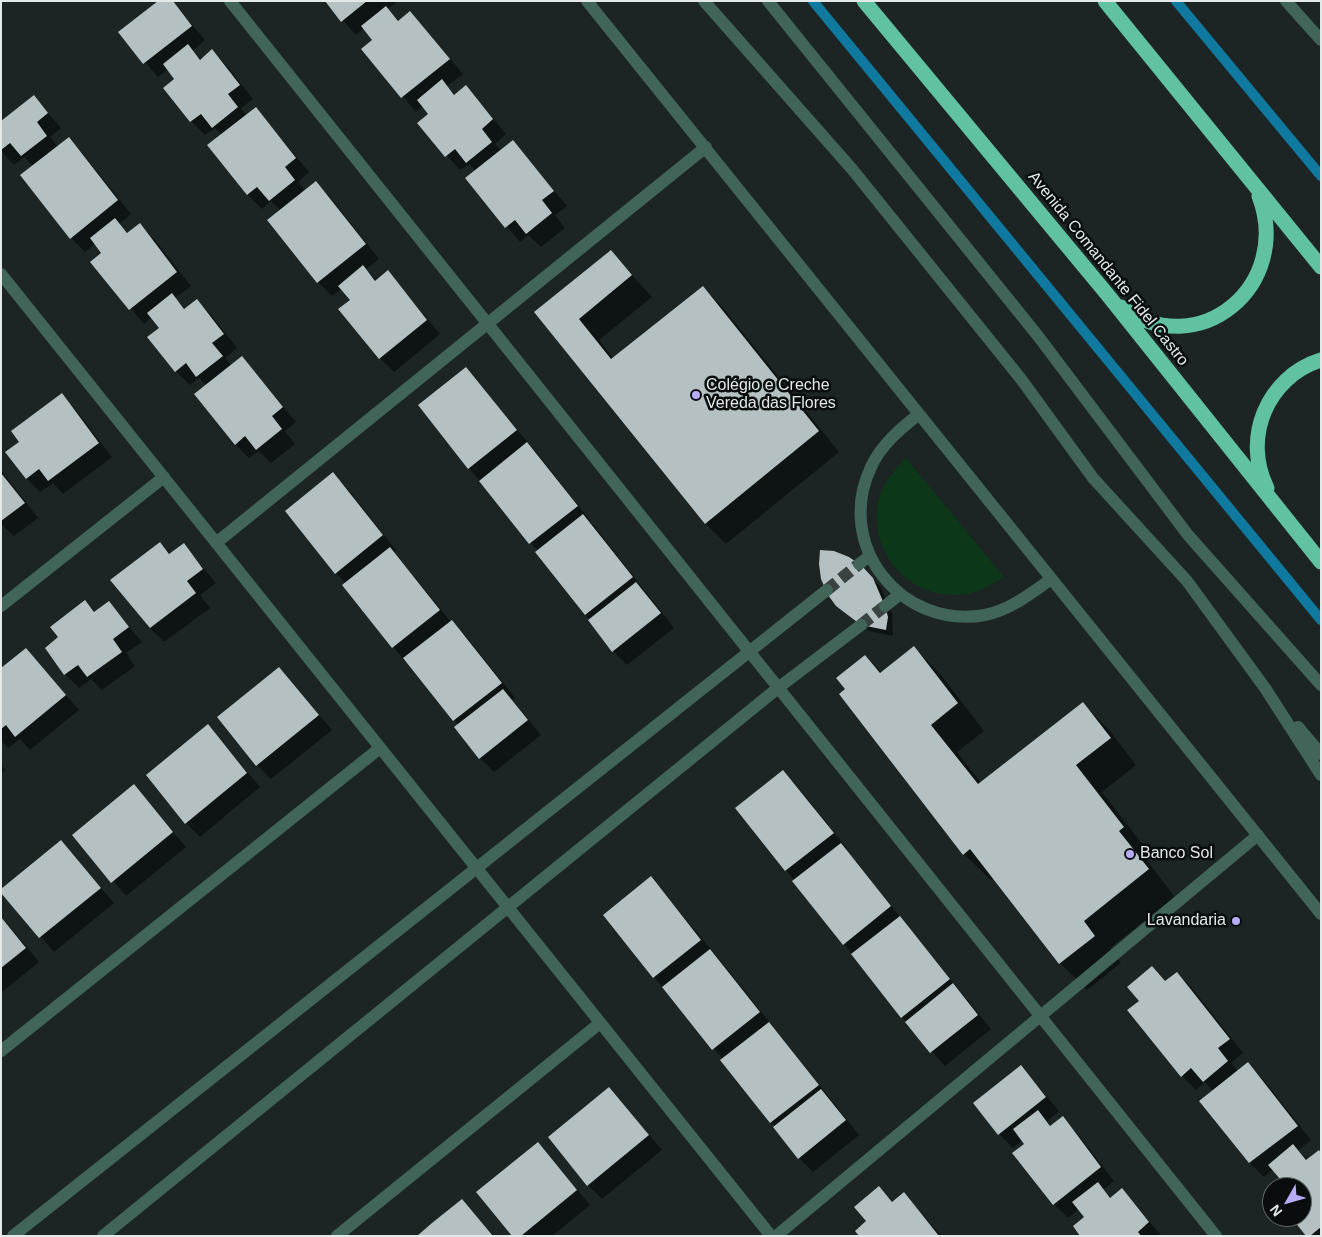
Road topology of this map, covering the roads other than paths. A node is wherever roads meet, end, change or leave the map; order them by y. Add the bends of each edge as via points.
1 (230, 1) edge
2 (587, 1) edge
3 (704, 1) edge
4 (768, 1) edge
5 (864, 1) edge
6 (1105, 1) edge
7 (1286, 1) edge
8 (1321, 40) edge
9 (706, 147) junction
10 (1250, 180) junction
11 (1321, 267) edge
12 (1, 274) edge
13 (1107, 294) junction
14 (488, 324) junction
15 (1321, 360) edge
16 (918, 414) junction
17 (164, 477) junction
18 (1278, 510) junction
19 (216, 543) junction
20 (870, 556) junction
21 (1321, 562) edge
22 (859, 564) tunnel mouth
23 (1051, 579) junction
24 (827, 590) tunnel mouth
25 (900, 595) junction
26 (1, 606) edge
27 (885, 606) tunnel mouth
28 (861, 625) tunnel mouth
29 (749, 652) junction
30 (1321, 685) edge
31 (778, 688) junction
32 (1265, 688) junction
33 (380, 748) junction
34 (1321, 754) edge
35 (1321, 775) edge
36 (1258, 836) junction
37 (476, 868) junction
38 (508, 908) junction
39 (1321, 914) edge
40 (1040, 1016) junction
41 (600, 1023) junction
42 (1, 1051) edge
43 (13, 1236) edge
44 (104, 1236) edge
45 (337, 1236) edge
46 (772, 1236) edge
47 (776, 1236) edge
48 (1216, 1236) edge

1 - 14 street
2 - 9 street
3 - 32 street via 852,170 1021,379 1093,478 1187,581
4 - 30 street via 1038,336 1188,535
5 - 13 highway, Avenida Comandante Fidel Castro
6 - 10 highway
7 - 8 street
9 - 14 street
9 - 16 street
10 - 11 highway
10 - 13 highway via 1264,208 1268,239 1261,269 1233,307 1205,321 1174,326 1136,316
12 - 17 street
13 - 18 highway, Avenida Comandante Fidel Castro
14 - 19 street
14 - 29 street
15 - 18 highway via 1302,368 1280,386 1270,398 1259,425 1257,454 1260,469
16 - 20 street via 881,450 864,484 861,522
16 - 23 street
17 - 19 street
17 - 26 street
18 - 21 highway, Avenida Comandante Fidel Castro
19 - 33 street
20 - 22 street
20 - 25 street via 882,576
23 - 25 street via 1021,601 986,615 947,616
23 - 36 street
24 - 29 street
25 - 27 street
28 - 31 street
29 - 31 street
29 - 37 street
31 - 38 street
31 - 40 street
32 - 34 street
32 - 35 street
33 - 37 street
33 - 42 street
36 - 39 street
36 - 40 street
37 - 38 street
37 - 43 street
38 - 41 street
38 - 44 street
40 - 47 street
40 - 48 street
41 - 45 street
41 - 46 street

